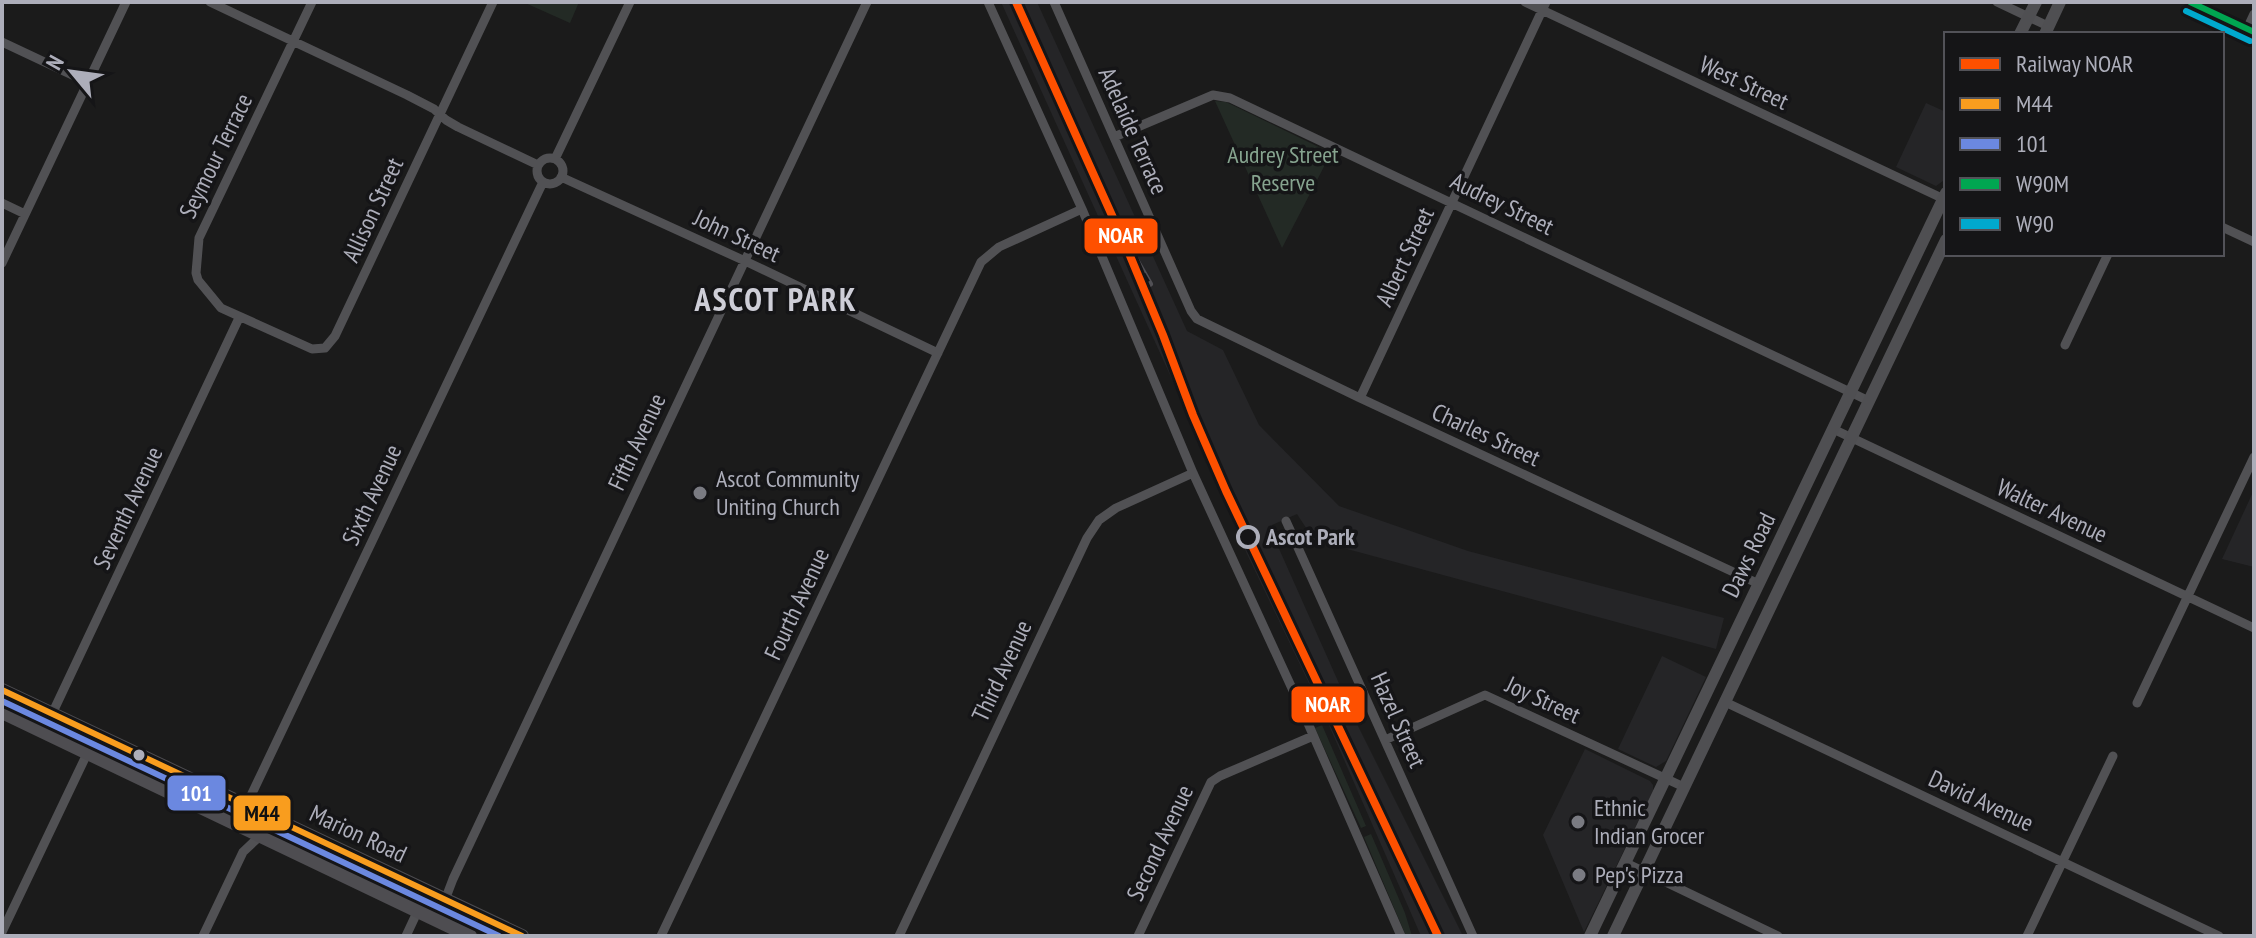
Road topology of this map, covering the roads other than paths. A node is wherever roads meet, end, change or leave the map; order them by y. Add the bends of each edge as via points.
1 (126, 2) edge
2 (210, 2) edge
3 (312, 2) edge
4 (493, 2) edge
5 (630, 2) edge
6 (867, 2) edge
7 (988, 2) edge
8 (1054, 2) edge
9 (1525, 2) edge
10 (1997, 2) edge
11 (2036, 2) edge
12 (2060, 2) edge
13 (2190, 2) edge
14 (1544, 6) edge
15 (2254, 14) edge
16 (2028, 17) junction
17 (2046, 30) edge
18 (2250, 30) edge
19 (2021, 32) edge
20 (293, 41) junction
21 (2, 42) edge
22 (87, 82) junction
23 (440, 115) junction
24 (1114, 137) junction
25 (555, 159) junction
26 (538, 165) junction
27 (561, 177) junction
28 (543, 182) junction
29 (1944, 197) edge
30 (1944, 199) edge
31 (1453, 202) junction
32 (2, 203) edge
33 (1082, 209) junction
34 (25, 214) junction
35 (2224, 228) edge
36 (2254, 242) edge
37 (1944, 244) edge
38 (2107, 256) edge
39 (745, 261) junction
40 (2, 263) edge
41 (239, 318) junction
42 (1197, 319) joint
43 (2065, 345) dead end
44 (938, 353) junction
45 (1851, 393) junction
46 (1360, 398) junction
47 (1869, 401) junction
48 (1833, 429) junction
49 (1851, 438) junction
50 (2254, 457) edge
51 (1193, 473) junction
52 (1286, 521) dead end
53 (1759, 584) junction
54 (2188, 597) junction
55 (2254, 628) edge
56 (2, 690) edge
57 (1725, 702) junction
58 (2137, 703) dead end
59 (2, 712) edge
60 (52, 714) junction
61 (96, 735) junction
62 (1313, 736) junction
63 (1385, 740) junction
64 (87, 753) junction
65 (2113, 756) dead end
66 (1666, 779) junction
67 (1684, 787) junction
68 (246, 806) junction
69 (237, 825) junction
70 (260, 836) junction
71 (2063, 862) junction
72 (1626, 863) junction
73 (1644, 872) junction
74 (427, 891) junction
75 (445, 900) junction
76 (417, 911) junction
77 (2, 932) edge
78 (203, 936) edge
79 (406, 936) edge
80 (470, 936) edge
81 (522, 936) edge
82 (661, 936) edge
83 (899, 936) edge
84 (1138, 936) edge
85 (1401, 936) edge
86 (1473, 936) edge
87 (1590, 936) edge
88 (1613, 936) edge
89 (1778, 936) edge
90 (2027, 936) edge
91 (2219, 936) edge

1 - 22 street
2 - 20 street
3 - 20 street, Seymour Terrace
4 - 23 street, Allison Street
5 - 25 street
6 - 39 street, Fifth Avenue
7 - 33 street
8 - 24 street, Adelaide Terrace
9 - 14 street, West Street
10 - 16 street
11 - 16 main road
12 - 17 main road
13 - 18 street
14 - 29 street, West Street
14 - 31 street, Albert Street
15 - 18 street
16 - 17 street
16 - 19 main road
20 - 23 street
20 - 41 street, Seymour Terrace via 197,247 198,280 221,308
21 - 22 street
22 - 34 street
23 - 26 street
23 - 41 street, Allison Street via 331,343 312,349
24 - 31 street, Audrey Street via 1213,95 1230,98
24 - 42 street, Adelaide Terrace
25 - 26 street
25 - 27 street via 562,167
26 - 28 street
27 - 28 street
27 - 39 street, John Street
28 - 68 street, Sixth Avenue
30 - 45 main road, Daws Road
31 - 45 street, Audrey Street
31 - 46 street, Albert Street
32 - 34 street
33 - 44 street, Fourth Avenue via 999,247 981,262
33 - 51 street
34 - 40 street
35 - 36 street
37 - 47 main road, Daws Road
38 - 43 street
39 - 44 street, John Street
39 - 75 street, Fifth Avenue
41 - 60 street, Seventh Avenue
42 - 46 street, Charles Street
44 - 82 street, Fourth Avenue
45 - 47 street, Audrey Street
45 - 48 main road, Daws Road
46 - 53 street, Charles Street
47 - 49 main road, Daws Road
48 - 49 street, Walter Avenue
48 - 53 main road, Daws Road
49 - 54 street, Walter Avenue
49 - 57 main road, Daws Road
50 - 54 street
51 - 62 street
51 - 83 street, Third Avenue via 1116,508 1087,538
52 - 63 street, Hazel Street
53 - 66 main road, Daws Road
54 - 55 street, Walter Avenue
54 - 58 street
56 - 60 main road, Marion Road
57 - 67 main road, Daws Road
57 - 71 street, David Avenue
59 - 64 main road, Marion Road
60 - 61 main road, Marion Road
61 - 64 street
61 - 68 main road, Marion Road
62 - 84 street, Second Avenue via 1211,782
62 - 85 street
63 - 66 street, Joy Street via 1485,695
63 - 86 street, Hazel Street
64 - 69 main road, Marion Road
64 - 77 street
65 - 71 street
66 - 67 street, Joy Street
66 - 72 main road, Daws Road
67 - 73 main road, Daws Road
68 - 69 street, Sixth Avenue
68 - 74 main road, Marion Road
69 - 70 main road, Marion Road
70 - 76 main road, Marion Road
70 - 78 street via 243,852
71 - 90 street
71 - 91 street, David Avenue
72 - 73 street
72 - 87 main road, Daws Road
73 - 88 main road, Daws Road
73 - 89 street
74 - 75 main road, Marion Road
74 - 76 street
75 - 81 main road, Marion Road
76 - 79 street
76 - 80 main road, Marion Road

